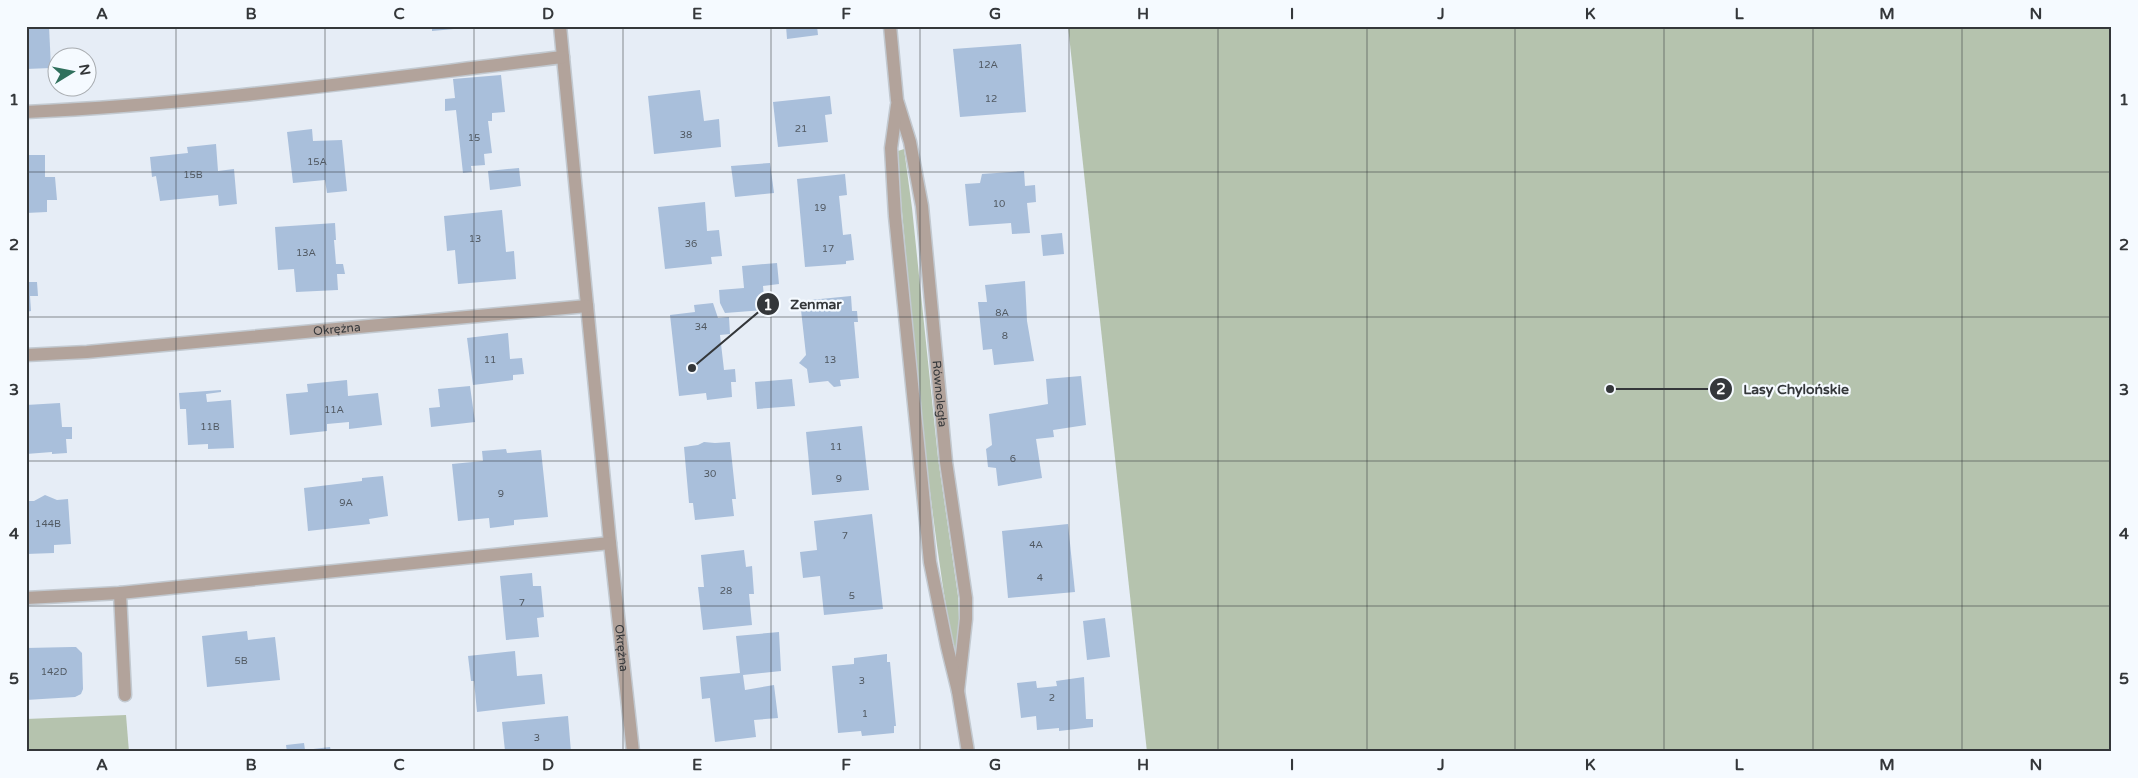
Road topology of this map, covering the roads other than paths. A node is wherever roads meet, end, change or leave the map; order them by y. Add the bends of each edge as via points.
1 (560, 26) edge
2 (890, 26) edge
3 (563, 57) junction
4 (897, 100) junction
5 (26, 112) edge
6 (587, 306) junction
7 (26, 355) edge
8 (610, 543) junction
9 (120, 593) junction
10 (26, 598) edge
11 (958, 691) junction
12 (125, 695) dead end
13 (633, 752) edge
14 (968, 752) edge

1 - 3 street, Okrężna
2 - 4 street, Równoległa
3 - 5 street via 293,89
3 - 6 street, Okrężna
4 - 11 street, Równoległa via 891,148 895,216 930,562
4 - 11 street, Równoległa via 910,142 922,206 946,462 965,589 966,619
6 - 7 street, Okrężna
6 - 8 street, Okrężna
8 - 9 street
8 - 13 street, Okrężna
9 - 10 street
9 - 12 street
11 - 14 street, Równoległa

